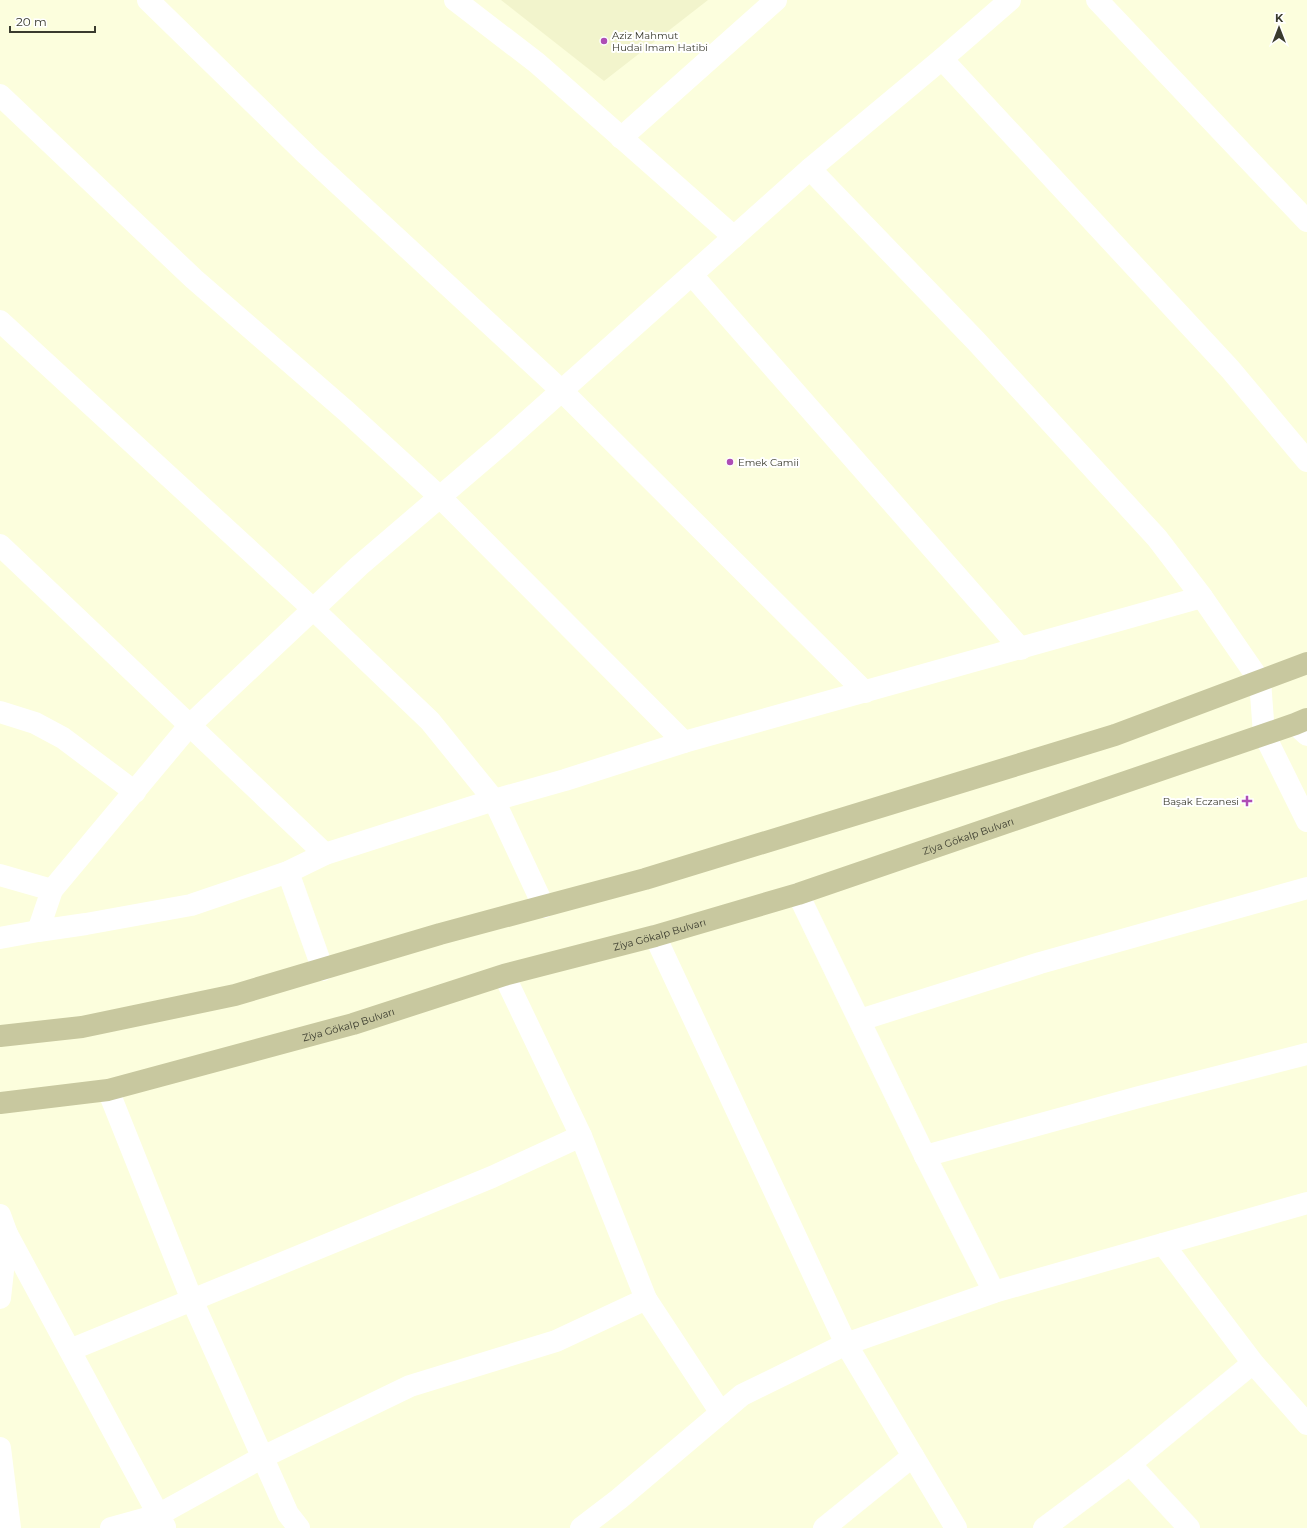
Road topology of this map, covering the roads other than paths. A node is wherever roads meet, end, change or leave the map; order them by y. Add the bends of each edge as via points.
1 (148, 0) edge
2 (455, 0) edge
3 (776, 0) edge
4 (1010, 0) edge
5 (1097, 0) edge
6 (942, 60) junction
7 (0, 95) edge
8 (621, 138) junction
9 (810, 169) junction
10 (1307, 221) edge
11 (734, 237) junction
12 (692, 275) junction
13 (0, 321) edge
14 (562, 390) junction
15 (1307, 461) edge
16 (440, 497) junction
17 (0, 545) edge
18 (1202, 597) junction
19 (313, 609) junction
20 (1021, 649) junction
21 (1307, 663) edge
22 (1260, 681) junction
23 (865, 692) junction
24 (0, 712) edge
25 (189, 726) junction
26 (1303, 726) edge
27 (1264, 734) junction
28 (684, 742) junction
29 (135, 792) junction
30 (494, 800) junction
31 (1307, 821) edge
32 (325, 854) junction
33 (288, 872) junction
34 (0, 875) edge
35 (1307, 888) edge
36 (52, 890) junction
37 (798, 894) junction
38 (544, 906) junction
39 (38, 931) junction
40 (655, 936) junction
41 (0, 938) edge
42 (323, 970) junction
43 (504, 975) junction
44 (860, 1020) junction
45 (0, 1036) edge
46 (1307, 1054) edge
47 (108, 1090) junction
48 (0, 1104) edge
49 (581, 1136) junction
50 (925, 1156) junction
51 (1307, 1203) edge
52 (3, 1225) edge
53 (1163, 1244) junction
54 (994, 1292) junction
55 (0, 1298) edge
56 (646, 1299) junction
57 (192, 1300) junction
58 (846, 1344) junction
59 (70, 1350) junction
60 (1254, 1363) junction
61 (721, 1413) junction
62 (1307, 1424) edge
63 (0, 1448) edge
64 (913, 1456) junction
65 (263, 1458) junction
66 (1130, 1464) junction
67 (162, 1521) edge
68 (10, 1528) edge
69 (111, 1528) edge
70 (298, 1528) edge
71 (581, 1528) edge
72 (824, 1528) edge
73 (956, 1528) edge
74 (1044, 1528) edge
75 (1189, 1528) edge

1 - 14 street via 307,154
2 - 8 street via 536,63
3 - 8 street
4 - 6 street
5 - 10 street
6 - 9 street
6 - 15 street via 1230,369
7 - 16 street via 194,279 346,411
8 - 11 street
9 - 11 street
9 - 18 street via 976,341 1158,538
11 - 12 street
12 - 14 street
12 - 20 street
13 - 19 street
14 - 16 street
14 - 23 street
16 - 19 street
16 - 28 street
17 - 25 street
18 - 20 street
18 - 22 street
19 - 25 street
19 - 30 street via 430,721
20 - 23 street
21 - 22 main road
22 - 27 street
22 - 38 main road via 1108,737 645,879
23 - 28 street
24 - 29 street via 35,724 63,738
25 - 29 street
25 - 32 street
26 - 27 main road, Ziya Gökalp Bulvarı
27 - 31 street
27 - 37 main road, Ziya Gökalp Bulvarı
28 - 30 street
29 - 36 street
30 - 32 street
30 - 38 street
32 - 33 street
33 - 39 street via 191,905
33 - 42 street
34 - 36 street
35 - 44 street via 1040,963
36 - 39 street
37 - 40 main road, Ziya Gökalp Bulvarı
37 - 44 street
38 - 42 main road via 440,934
39 - 41 street
40 - 43 main road, Ziya Gökalp Bulvarı
40 - 58 street
42 - 45 main road via 235,995 82,1027
43 - 47 main road, Ziya Gökalp Bulvarı via 353,1024
43 - 49 street
44 - 50 street
46 - 50 street
47 - 48 main road, Ziya Gökalp Bulvarı
47 - 57 street
49 - 56 street
49 - 57 street via 492,1177
50 - 54 street
51 - 53 street
52 - 55 street
52 - 59 street
53 - 54 street
53 - 60 street
54 - 58 street
56 - 61 street
56 - 65 street via 556,1341 410,1386
57 - 59 street
57 - 65 street
58 - 61 street via 742,1395
58 - 64 street
59 - 67 street
60 - 62 street
60 - 66 street
61 - 71 street
63 - 68 street
64 - 72 street
64 - 73 street
65 - 67 street
65 - 70 street via 288,1514
66 - 74 street
66 - 75 street
67 - 69 street

